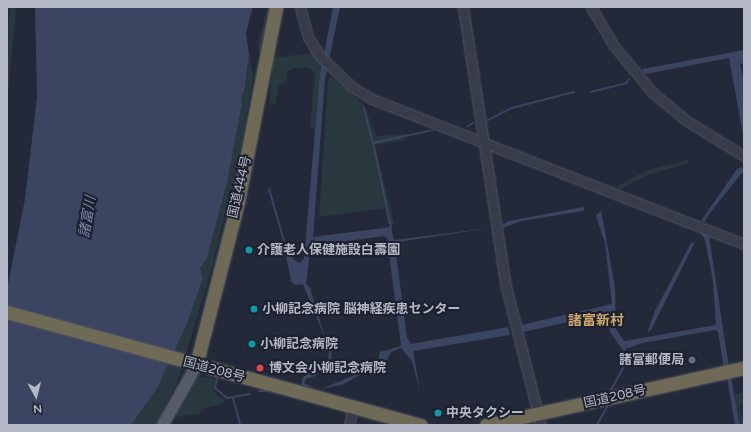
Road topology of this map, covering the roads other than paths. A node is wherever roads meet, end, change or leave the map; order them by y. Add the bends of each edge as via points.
1 (276, 7) edge
2 (300, 7) edge
3 (463, 7) edge
4 (591, 7) edge
5 (484, 144) junction
6 (744, 156) edge
7 (744, 244) edge
8 (7, 312) edge
9 (192, 364) junction
10 (744, 368) edge
11 (353, 408) junction
12 (540, 420) edge
13 (162, 425) edge
14 (349, 425) edge
15 (421, 425) edge
16 (486, 425) edge

1 - 9 highway, 国道444号 via 238,201
2 - 5 street via 308,37 320,56 352,87 372,99
3 - 5 street
4 - 6 street via 614,46 653,94 687,121
5 - 7 street
5 - 12 street via 506,287
8 - 9 highway, 国道208号
9 - 11 highway, 国道208号
9 - 13 main road
10 - 12 highway, 国道208号
11 - 14 street
11 - 15 highway, 国道208号
12 - 16 highway, 国道208号

